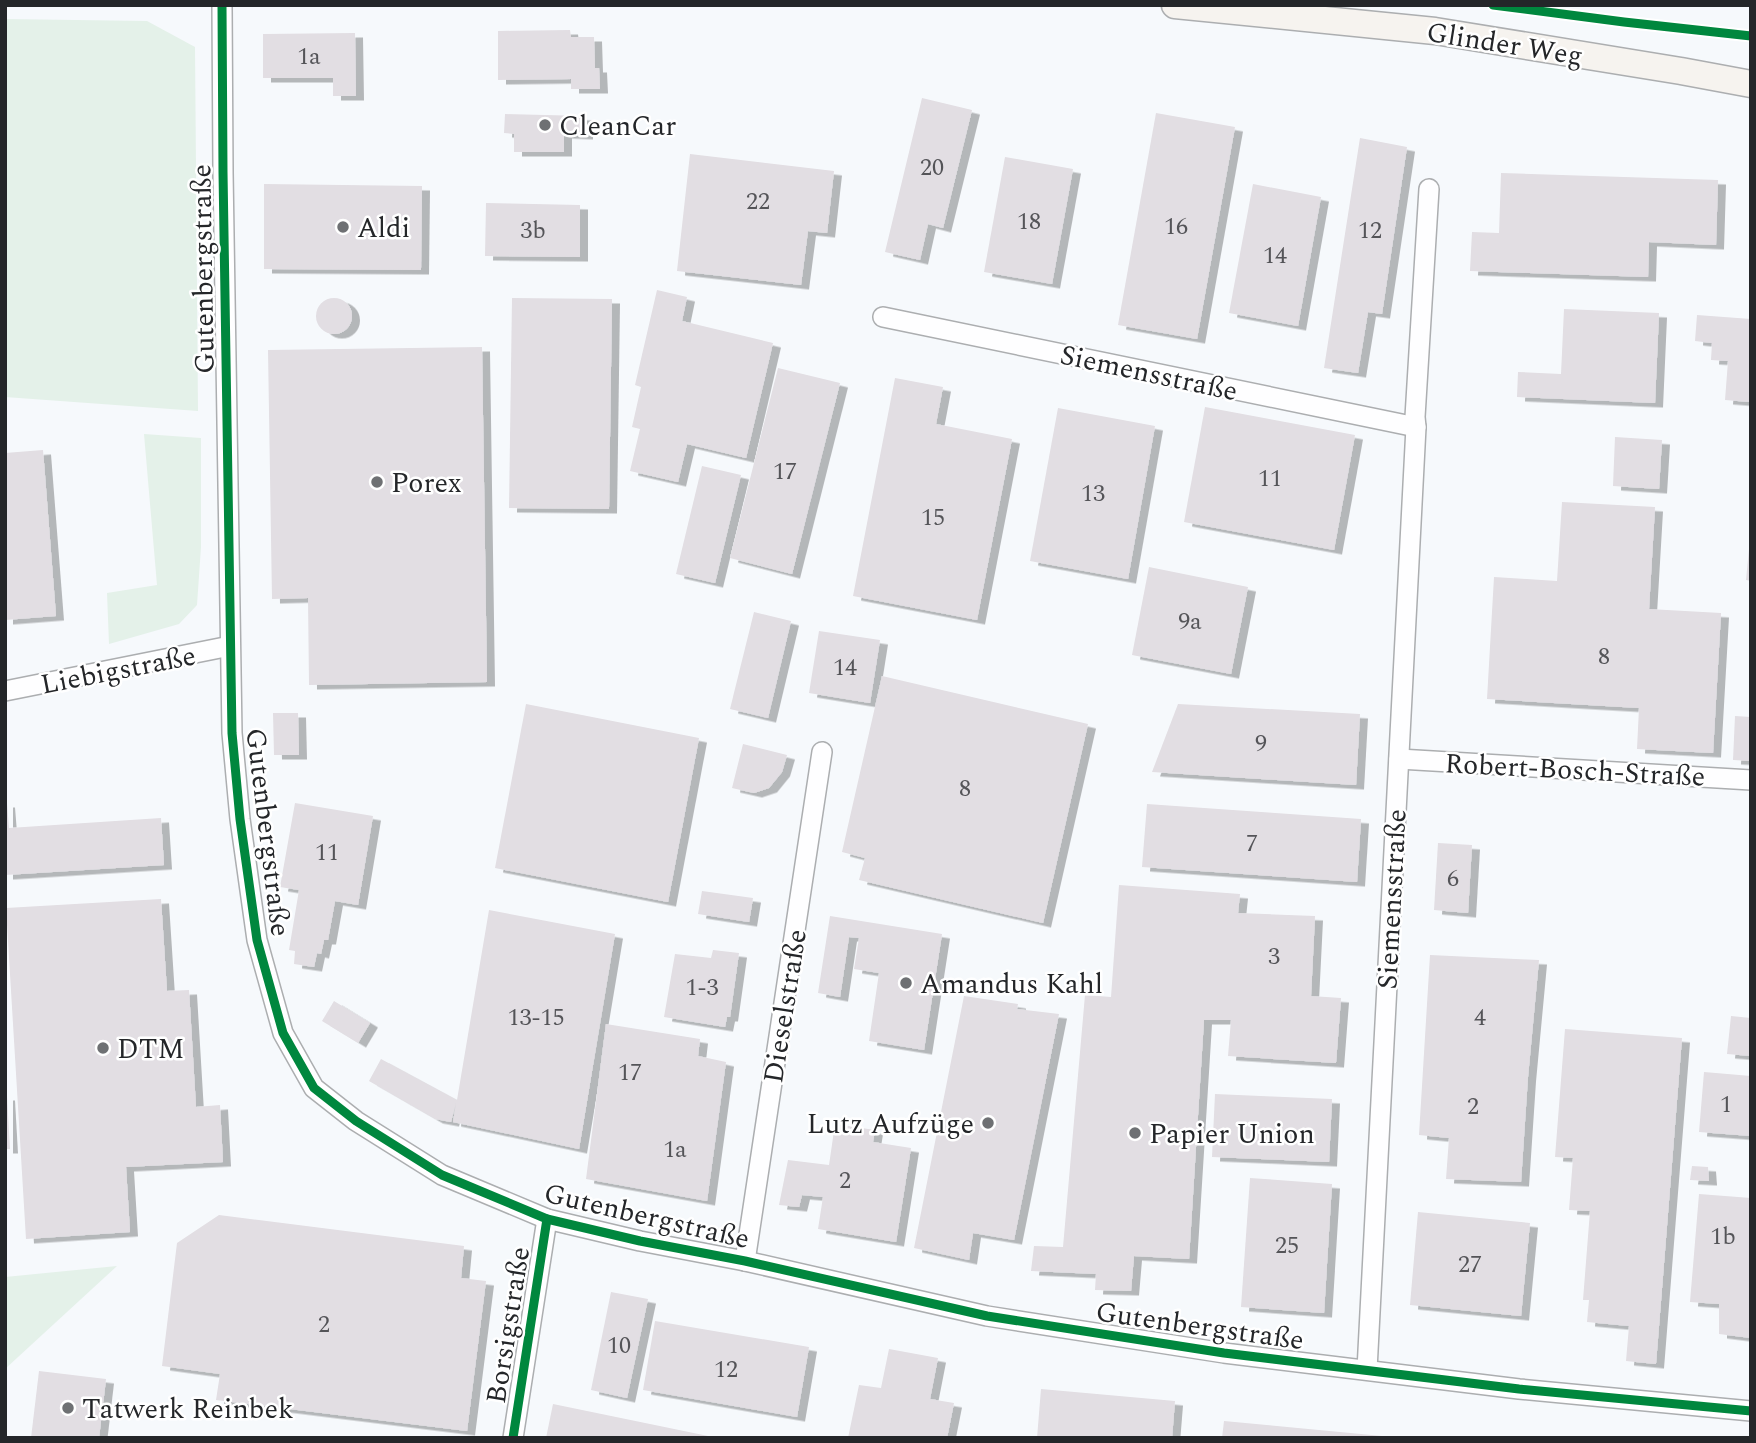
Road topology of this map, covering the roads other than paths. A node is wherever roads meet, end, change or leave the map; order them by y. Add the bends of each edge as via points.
1 (222, 5) edge
2 (1175, 5) edge
3 (1751, 84) edge
4 (1429, 189) dead end
5 (883, 317) dead end
6 (1416, 427) junction
7 (230, 646) junction
8 (5, 691) edge
9 (822, 752) dead end
10 (1399, 759) junction
11 (1751, 780) edge
12 (547, 1219) junction
13 (745, 1261) junction
14 (1367, 1370) junction
15 (1751, 1411) edge
16 (513, 1438) edge

1 - 7 street, Gutenbergstraße
2 - 3 main road, Glinder Weg via 1435,31
4 - 6 street, Siemensstraße
5 - 6 street, Siemensstraße
6 - 10 street, Siemensstraße
7 - 8 street, Liebigstraße
7 - 12 street, Gutenbergstraße via 235,770 257,940 283,1033 313,1088 442,1175
9 - 13 street, Dieselstraße
10 - 11 street, Robert-Bosch-Straße
10 - 14 street, Siemensstraße
12 - 13 street, Gutenbergstraße
12 - 16 street, Borsigstraße
13 - 14 street, Gutenbergstraße via 987,1316
14 - 15 street, Gutenbergstraße

